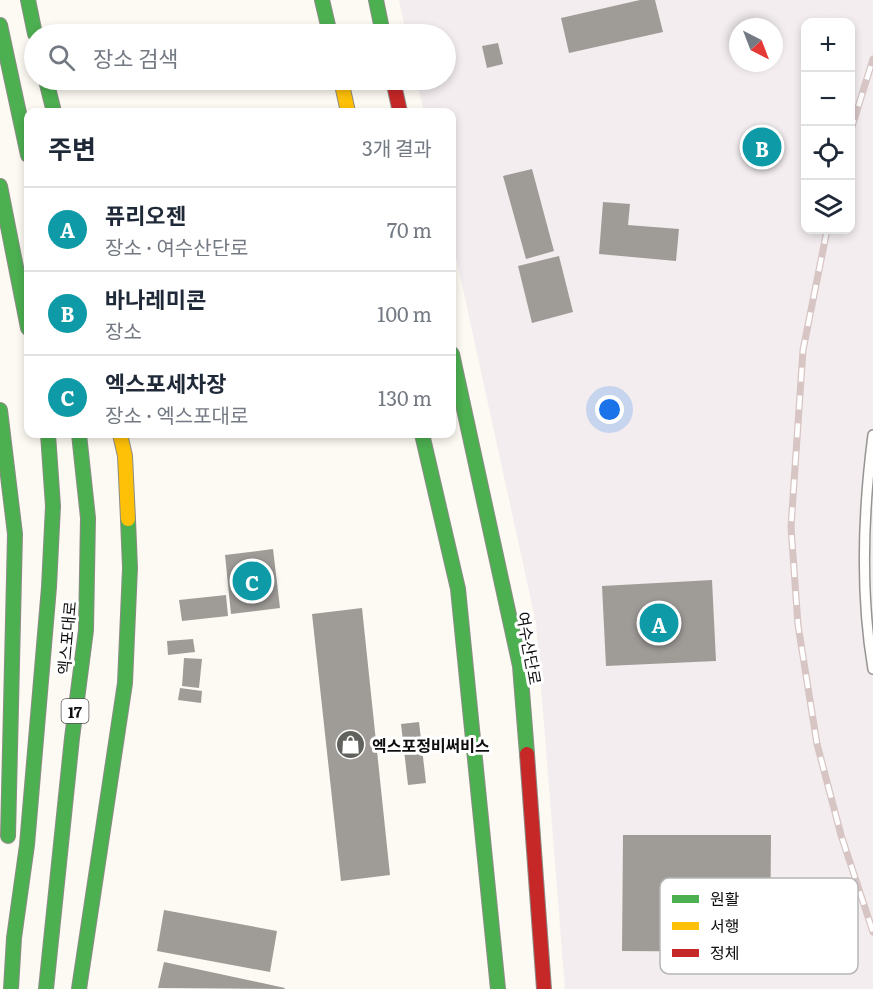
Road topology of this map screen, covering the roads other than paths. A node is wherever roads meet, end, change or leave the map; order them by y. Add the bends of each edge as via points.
1 (28, 0) edge
2 (322, 0) edge
3 (376, 0) edge
4 (33, 24) edge
5 (328, 24) edge
6 (381, 24) edge
7 (0, 25) edge
8 (48, 90) edge
9 (342, 90) edge
10 (395, 90) edge
11 (53, 108) edge
12 (347, 108) edge
13 (399, 108) edge
14 (24, 136) edge
15 (0, 186) edge
16 (24, 308) edge
17 (456, 372) edge
18 (0, 410) edge
19 (873, 435) edge
20 (48, 438) edge
21 (79, 438) edge
22 (121, 438) edge
23 (423, 438) edge
24 (873, 669) edge
25 (7, 848) dead end
26 (9, 871) dead end
27 (14, 938) junction
28 (11, 989) edge
29 (46, 989) edge
30 (79, 989) edge
31 (498, 989) edge
32 (544, 989) edge

1 - 4 main road
2 - 5 main road
3 - 6 main road
7 - 14 main road
8 - 11 main road
9 - 12 main road
10 - 13 main road
15 - 16 main road
17 - 32 main road, 여수산단로 via 520,666
18 - 25 main road via 15,534
19 - 24 lane via 864,578
20 - 27 main road, 엑스포대로 / 17 via 53,506 49,587 27,845
21 - 29 main road, 엑스포대로 / 17 via 88,518 86,630
22 - 30 main road via 130,568 125,683
23 - 31 main road via 458,589
26 - 27 main road
27 - 28 main road, 엑스포대로 / 17

